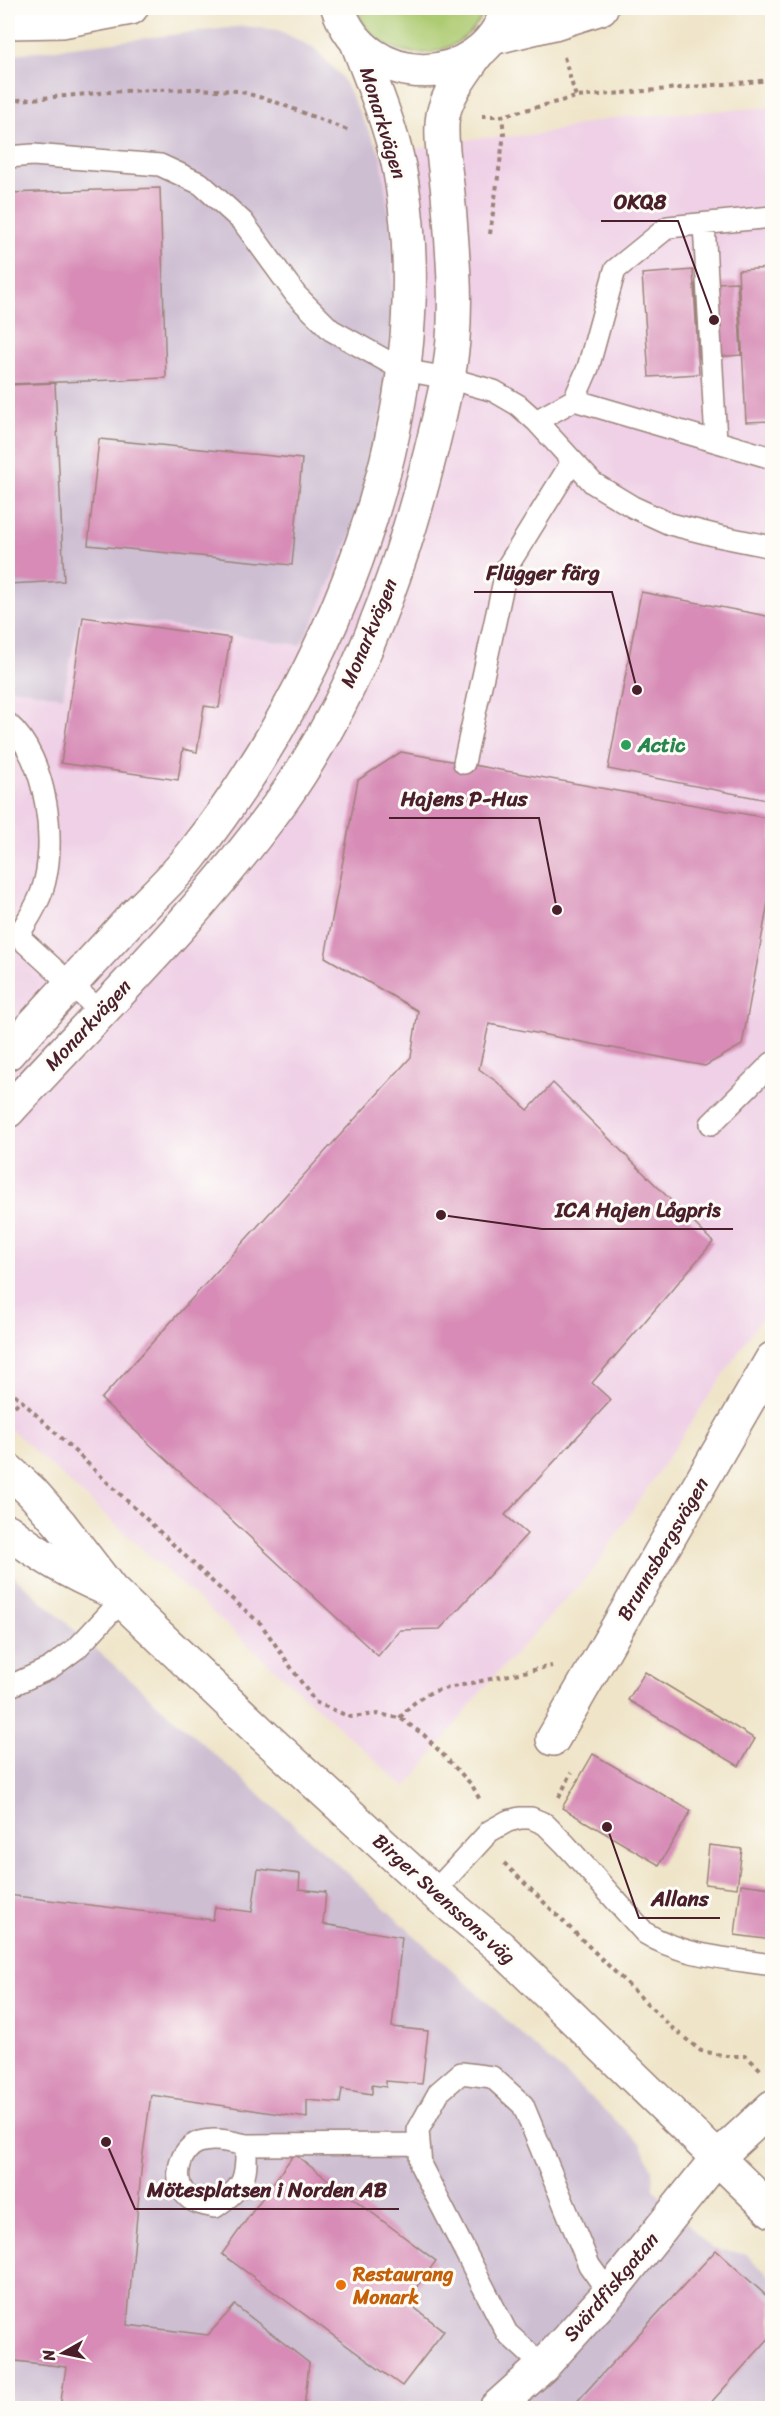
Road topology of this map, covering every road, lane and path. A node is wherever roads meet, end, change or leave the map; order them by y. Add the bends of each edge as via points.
1 (131, 8) edge
2 (508, 8) edge
3 (601, 8) edge
4 (340, 18) edge
5 (8, 22) edge
6 (485, 45) junction
7 (8, 101) edge
8 (443, 116) junction
9 (502, 116) dead end
10 (388, 124) junction
11 (8, 157) edge
12 (772, 217) edge
13 (704, 224) junction
14 (403, 370) junction
15 (448, 378) junction
16 (574, 400) junction
17 (536, 421) junction
18 (716, 441) junction
19 (772, 458) edge
20 (572, 462) junction
21 (772, 547) edge
22 (8, 724) edge
23 (464, 763) dead end
24 (11, 936) edge
25 (69, 985) junction
26 (100, 1011) junction
27 (8, 1053) edge
28 (772, 1063) edge
29 (8, 1111) edge
30 (711, 1124) dead end
31 (772, 1359) edge
32 (8, 1388) edge
33 (20, 1401) junction
34 (8, 1412) edge
35 (8, 1470) edge
36 (8, 1531) edge
37 (116, 1595) junction
38 (601, 1656) junction
39 (8, 1687) edge
40 (400, 1718) junction
41 (553, 1739) dead end
42 (490, 1831) junction
43 (434, 1892) junction
44 (772, 1965) edge
45 (764, 2073) dead end
46 (772, 2107) edge
47 (419, 2144) junction
48 (246, 2145) dead end
49 (718, 2157) junction
50 (772, 2211) edge
51 (609, 2293) junction
52 (543, 2366) junction
53 (496, 2409) edge

1 - 5 street via 62,21
2 - 6 street, Monarkvägen
3 - 6 street
4 - 6 street via 380,61 415,71 452,66
4 - 10 street, Monarkvägen
6 - 8 street, Monarkvägen via 459,79
7 - 10 path via 122,91 238,91 273,100 346,130
8 - 9 path
8 - 15 street, Monarkvägen via 454,271
10 - 14 street, Monarkvägen via 402,181 409,236
11 - 14 lane via 33,155 160,165 201,184 243,222 296,295 331,330
12 - 13 lane
13 - 16 lane via 668,227 615,270 588,368
13 - 18 lane
14 - 15 lane
14 - 25 street, Monarkvägen via 389,450 350,579 288,711 253,769 190,857
15 - 17 lane via 494,391
15 - 26 street, Monarkvägen via 413,519 386,601 324,733 282,800 208,896
16 - 17 lane
16 - 18 lane
17 - 20 lane
18 - 19 lane
20 - 21 lane via 593,483 669,524
20 - 23 lane via 507,567
22 - 24 lane via 18,733 35,763 45,793 48,855 42,892
24 - 25 lane
25 - 26 lane
25 - 27 street, Monarkvägen
26 - 29 street, Monarkvägen
28 - 30 lane
31 - 38 street, Brunnsbergsvägen
32 - 33 path
33 - 34 path
33 - 40 path via 261,1624 315,1702 350,1717 378,1714
35 - 37 street, Birger Svenssons väg via 61,1525
36 - 37 street, Birger Svenssons väg via 37,1554
37 - 39 lane via 77,1648 50,1668
37 - 43 street, Birger Svenssons väg
38 - 40 path via 434,1691 420,1697
38 - 41 street, Brunnsbergsvägen
40 - 42 path via 424,1735 472,1785 487,1814
42 - 43 lane
42 - 44 lane via 520,1818 545,1824 645,1933 661,1943 684,1952
42 - 45 path via 493,1852 671,2027 701,2051 746,2056
43 - 49 street, Birger Svenssons väg via 500,1947
46 - 49 street, Svärdfiskgatan
47 - 48 lane
47 - 51 lane via 418,2130 439,2092 461,2073 492,2077 523,2105 589,2265
47 - 52 lane via 422,2166 507,2333
49 - 50 street, Birger Svenssons väg
49 - 51 street, Svärdfiskgatan
51 - 52 street, Svärdfiskgatan
52 - 53 street, Svärdfiskgatan

